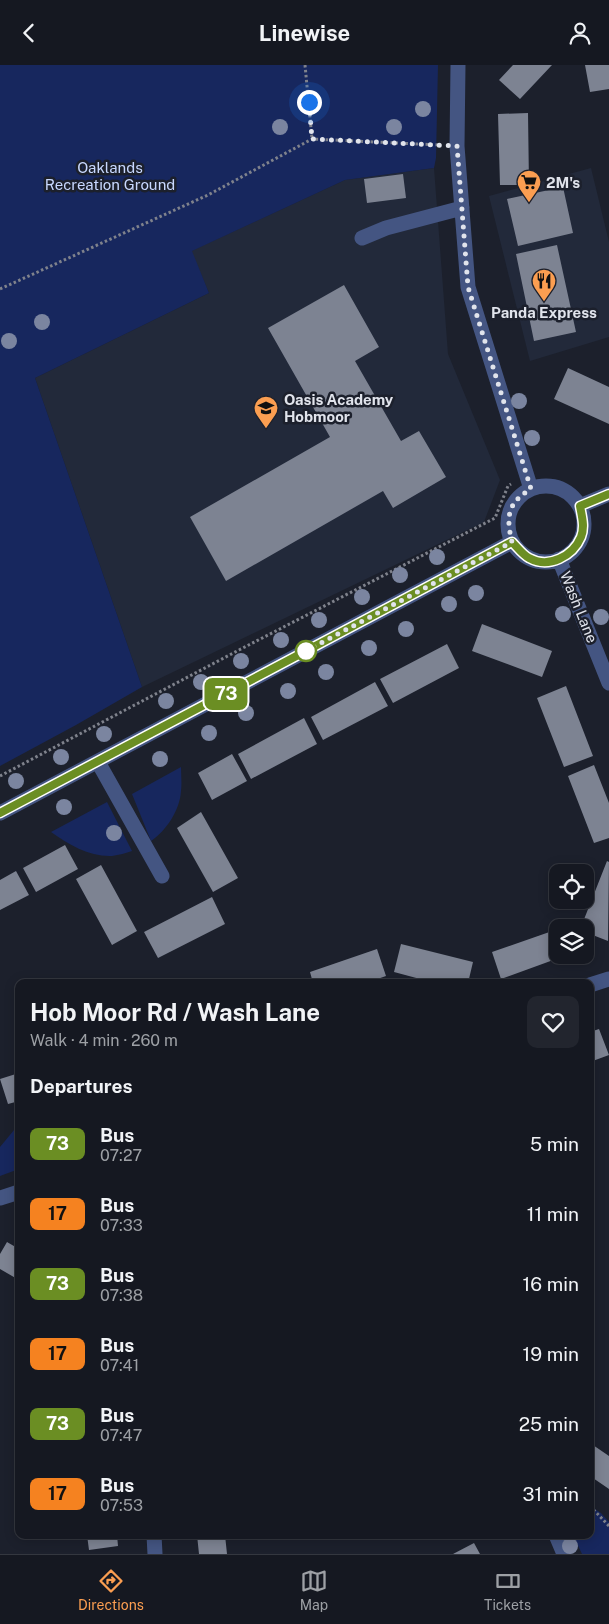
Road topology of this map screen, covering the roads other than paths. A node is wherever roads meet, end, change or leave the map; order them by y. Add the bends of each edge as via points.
1 (458, 65) edge
2 (462, 208) junction
3 (362, 238) dead end
4 (531, 489) junction
5 (609, 494) edge
6 (580, 506) junction
7 (512, 542) junction
8 (560, 559) junction
9 (609, 683) edge
10 (98, 761) junction
11 (0, 813) edge
12 (162, 876) dead end
13 (609, 979) edge
14 (594, 984) edge
15 (15, 1193) edge
16 (0, 1198) edge
17 (154, 1539) edge
18 (558, 1539) edge
19 (155, 1554) edge
20 (564, 1554) edge

1 - 2 street via 457,146
2 - 3 street via 386,228
2 - 4 street via 468,287
4 - 6 street via 541,486 562,489
4 - 7 street via 522,494 509,513
5 - 6 street
6 - 8 street, Wash Lane via 584,523 582,537 574,550
7 - 8 street, Wash Lane via 529,558 551,562
7 - 10 street
8 - 9 street, Wash Lane
10 - 11 street
10 - 12 street
13 - 14 street
15 - 16 street
17 - 19 street
18 - 20 street

